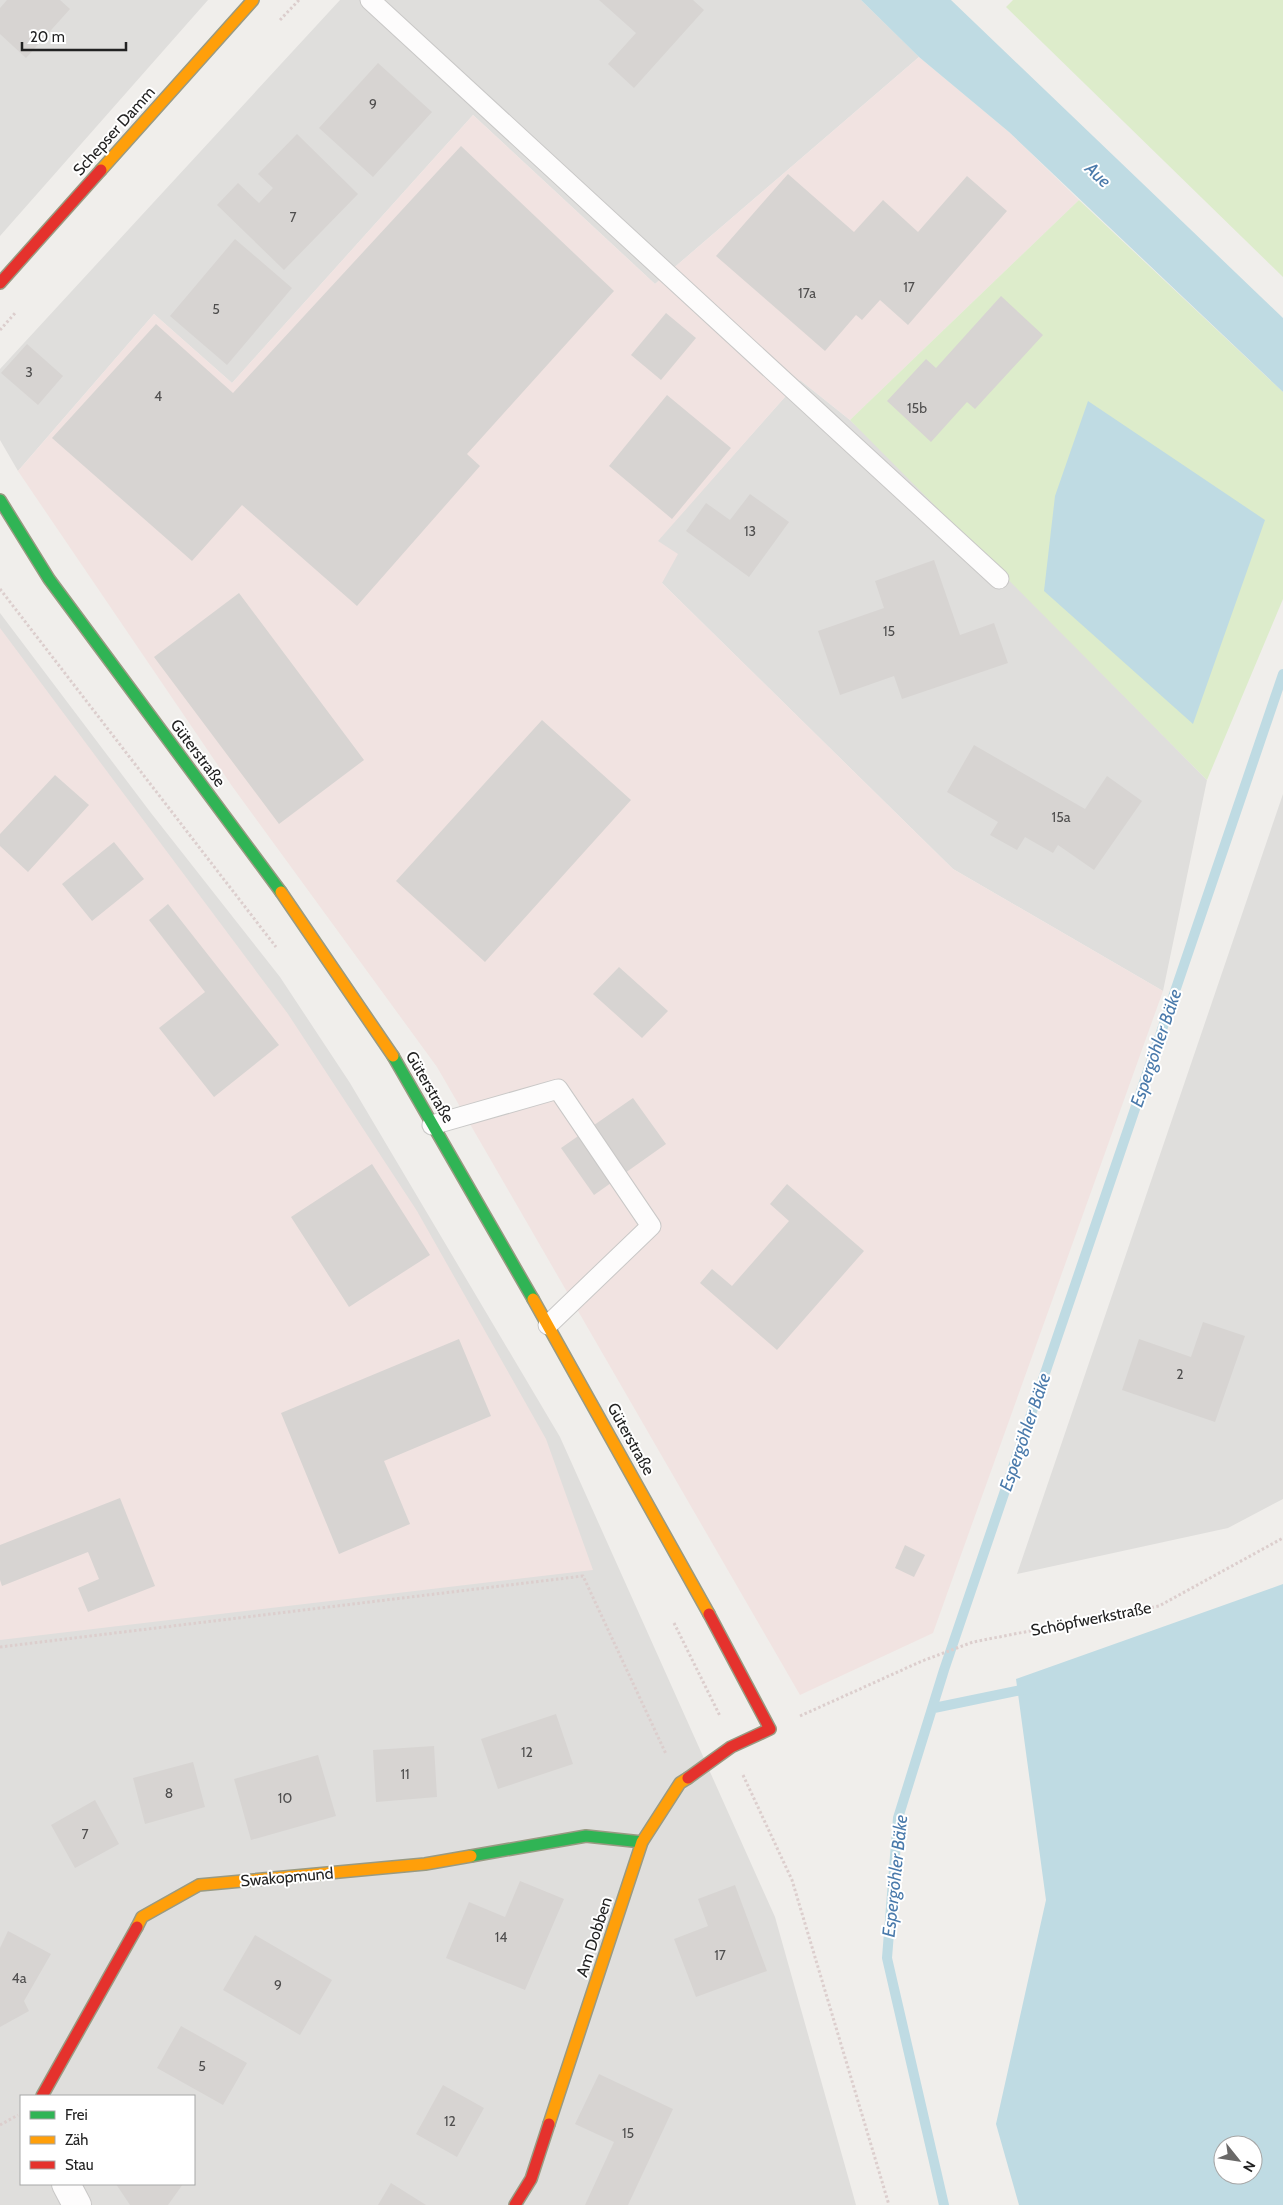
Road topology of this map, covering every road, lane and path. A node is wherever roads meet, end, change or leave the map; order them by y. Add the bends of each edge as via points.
1 (253, 0) edge
2 (370, 0) edge
3 (0, 284) edge
4 (0, 500) edge
5 (999, 579) dead end
6 (0, 589) edge
7 (281, 953) dead end
8 (432, 1125) junction
9 (548, 1325) junction
10 (1283, 1538) edge
11 (673, 1621) dead end
12 (0, 1647) edge
13 (770, 1729) junction
14 (731, 1746) junction
15 (680, 1783) junction
16 (642, 1842) junction
17 (43, 2095) edge
18 (20, 2115) edge
19 (0, 2125) edge
20 (67, 2185) edge
21 (77, 2205) edge
22 (515, 2205) edge
23 (889, 2205) edge

1 - 3 street, Schepser Damm
2 - 5 lane
4 - 8 street, Güterstraße via 50,579 276,885 392,1054
6 - 7 path
8 - 9 street, Güterstraße
8 - 9 lane via 558,1088 650,1226
9 - 13 street, Güterstraße
10 - 13 path, Schöpfwerkstraße via 1159,1606 973,1642 922,1661
11 - 14 path via 714,1701
12 - 15 path via 583,1576
13 - 14 street, Am Dobben
14 - 15 street, Am Dobben
14 - 23 path via 792,1880
15 - 16 street, Am Dobben
16 - 17 street, Swakopmund via 586,1836 425,1864 199,1885 142,1917
16 - 22 street, Am Dobben via 531,2179
18 - 19 path
20 - 21 street

